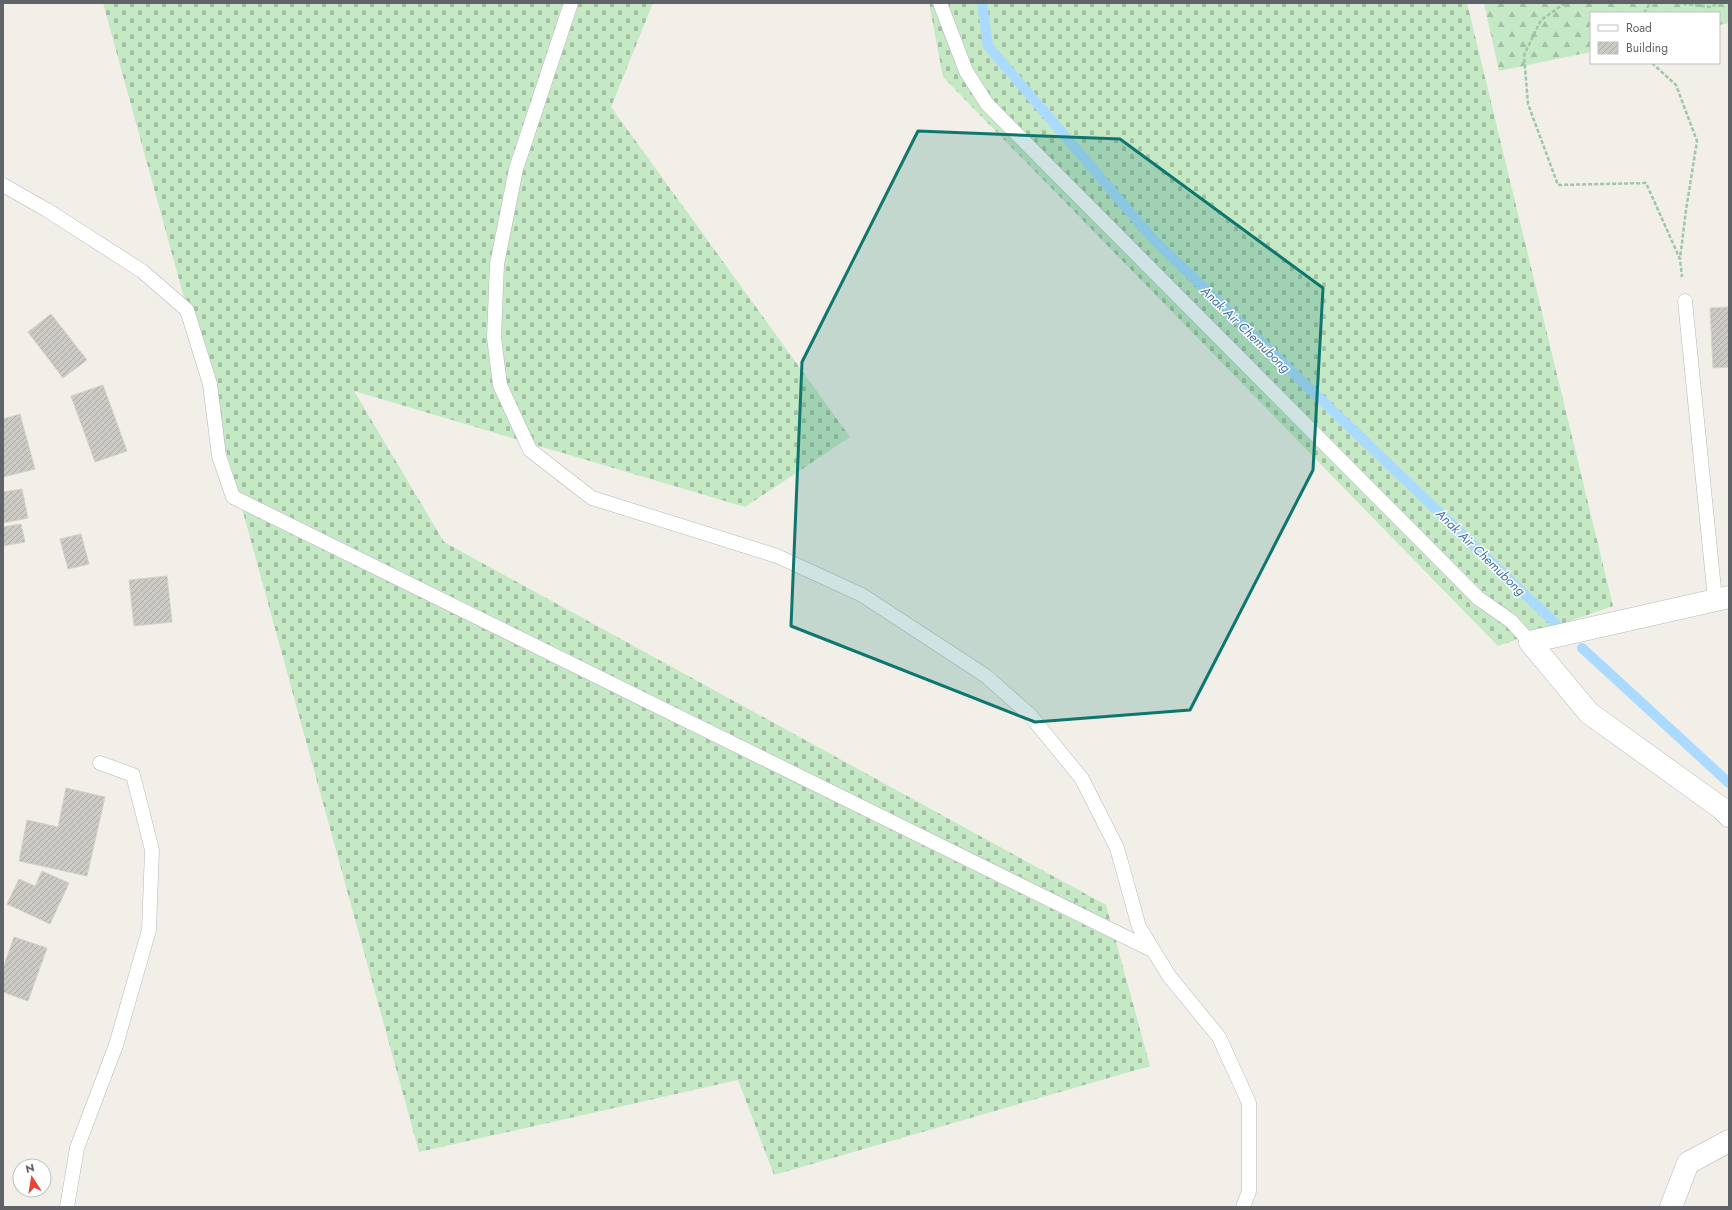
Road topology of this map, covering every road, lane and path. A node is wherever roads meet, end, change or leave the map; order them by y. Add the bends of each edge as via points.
1 (571, 3) edge
2 (940, 3) edge
3 (1565, 3) edge
4 (1650, 3) edge
5 (1677, 3) edge
6 (1718, 3) edge
7 (1645, 12) edge
8 (1653, 64) edge
9 (3, 185) edge
10 (1680, 259) junction
11 (1685, 301) joint
12 (1722, 598) edge
13 (1530, 642) junction
14 (100, 763) dead end
15 (1729, 816) edge
16 (1154, 951) junction
17 (1729, 1141) edge
18 (67, 1207) edge
19 (1243, 1207) edge
20 (1671, 1207) edge

1 - 16 lane via 516,169 497,264 494,337 500,385 530,450 592,498 777,556 862,595 986,676 1030,715 1082,779 1117,848 1139,927
2 - 13 lane via 966,71 987,104 1478,598 1511,621
3 - 10 path via 1541,20 1524,55 1528,104 1558,185 1646,183
4 - 7 path
5 - 6 path via 1711,7
8 - 10 path via 1676,85 1697,141
9 - 16 lane via 142,271 187,310 210,384 219,456 233,497
10 - 11 path
11 - 12 lane
12 - 13 street
13 - 15 street via 1589,713
14 - 18 lane via 133,775 152,850 149,930 116,1045 77,1148
16 - 19 lane via 1169,976 1219,1037 1249,1103 1249,1191
17 - 20 street via 1688,1163

